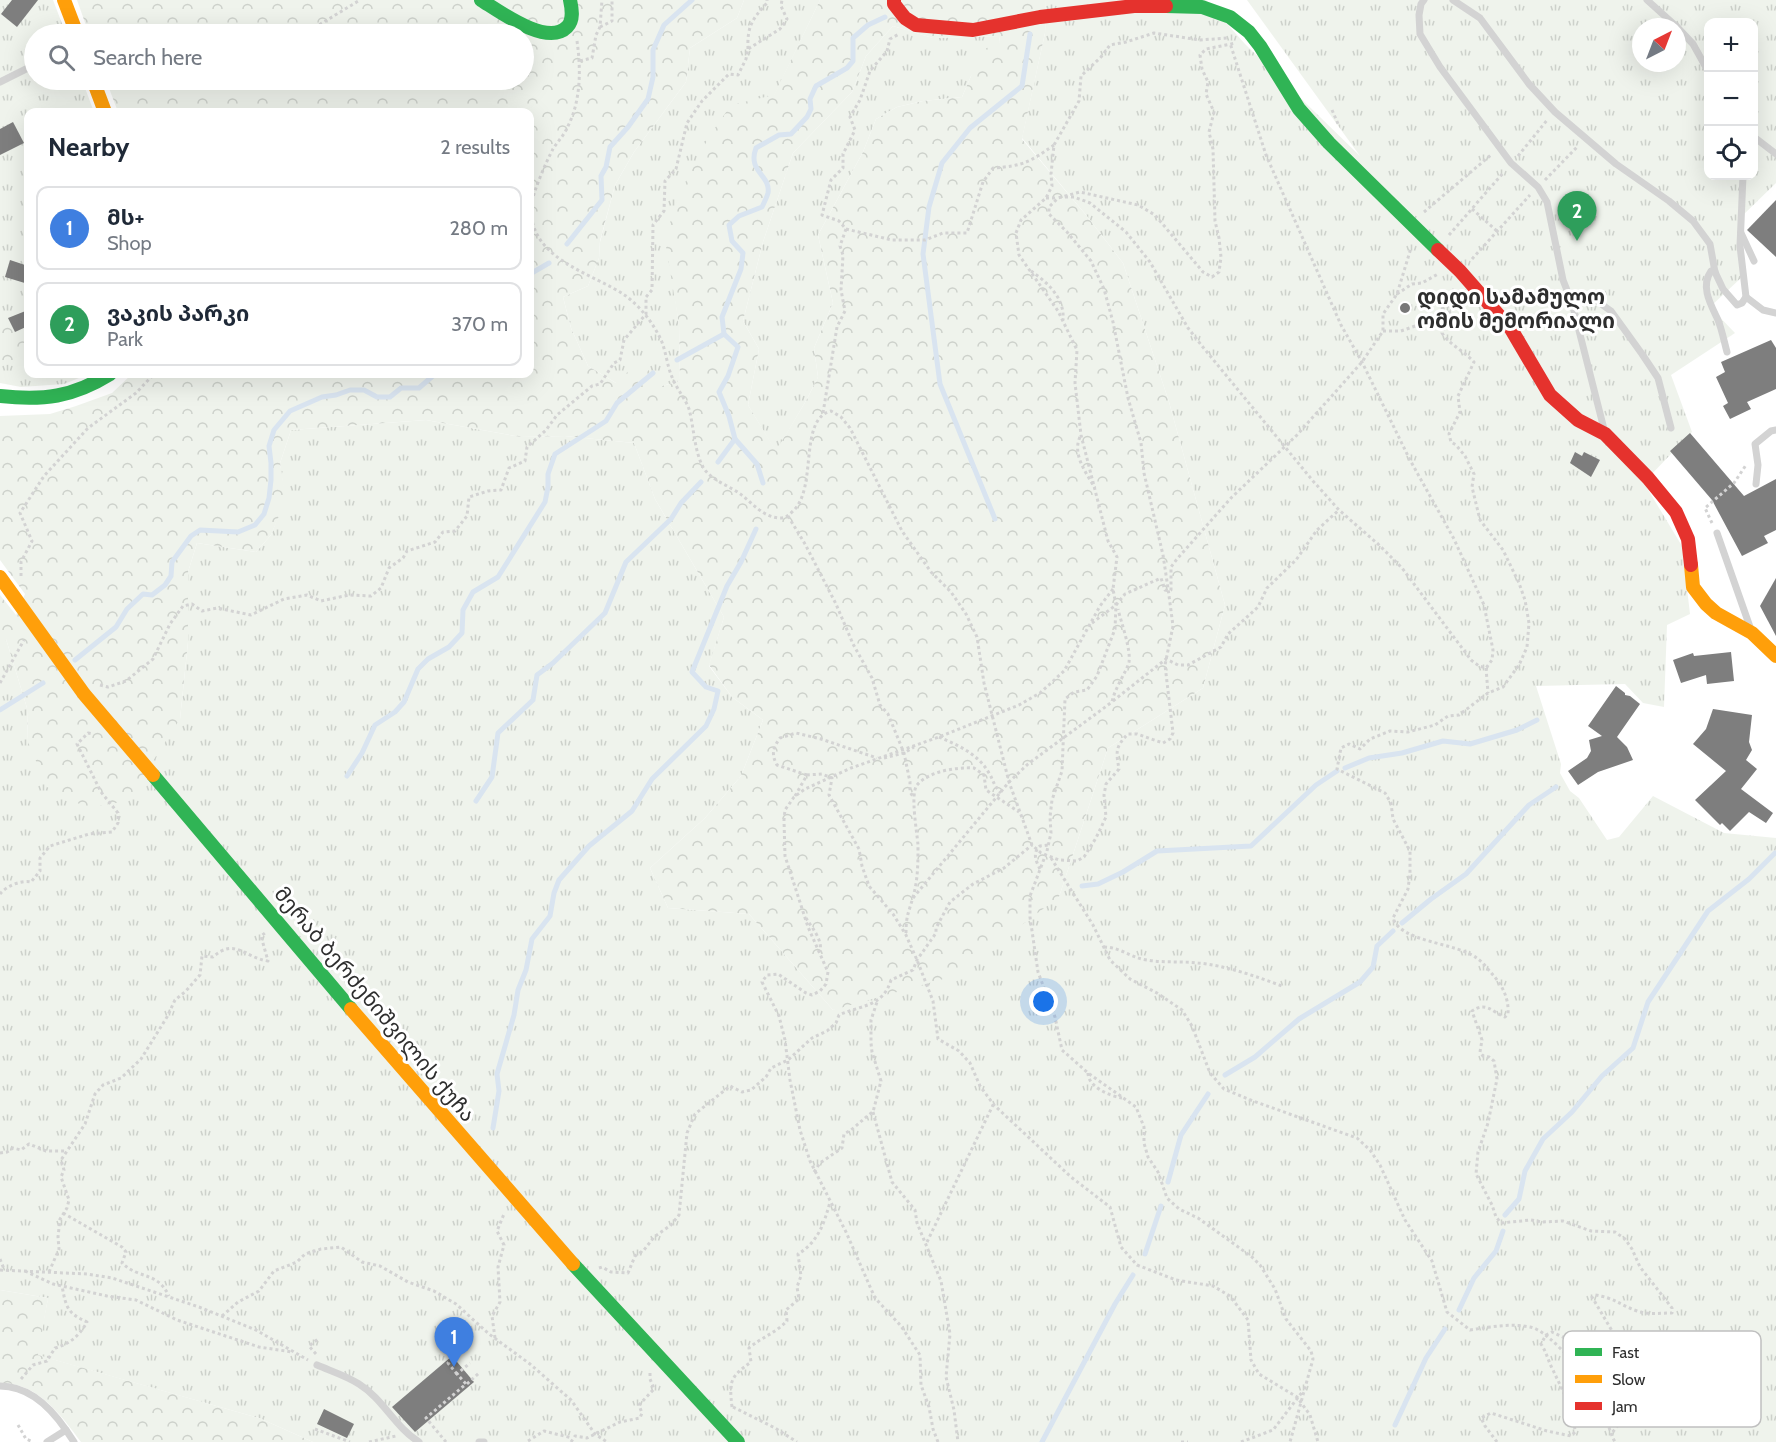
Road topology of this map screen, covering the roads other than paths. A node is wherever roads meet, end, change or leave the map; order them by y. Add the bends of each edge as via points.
1 (64, 0) edge
2 (481, 0) edge
3 (570, 0) edge
4 (894, 0) edge
5 (1424, 0) edge
6 (1453, 0) edge
7 (1649, 2) edge
8 (1667, 18) edge
9 (73, 24) edge
10 (522, 24) edge
11 (534, 30) edge
12 (1686, 36) edge
13 (1704, 64) edge
14 (24, 70) edge
15 (0, 82) edge
16 (97, 90) edge
17 (104, 108) edge
18 (1758, 140) edge
19 (1776, 154) edge
20 (1743, 180) edge
21 (1740, 231) junction
22 (1754, 261) dead end
23 (1715, 272) junction
24 (1746, 297) junction
25 (1572, 303) junction
26 (1776, 314) edge
27 (1727, 352) dead end
28 (103, 378) edge
29 (0, 396) edge
30 (1671, 429) dead end
31 (1776, 430) edge
32 (1605, 434) junction
33 (1756, 484) dead end
34 (1717, 533) road end
35 (0, 577) edge
36 (1752, 633) junction
37 (1776, 656) edge
38 (317, 1365) road end
39 (0, 1386) edge
40 (66, 1431) junction
41 (47, 1442) edge
42 (74, 1442) edge
43 (419, 1442) edge
44 (479, 1442) edge
45 (484, 1442) edge
46 (738, 1442) edge

1 - 9 street
2 - 10 street
3 - 11 street via 571,20 565,30 559,33
4 - 32 street via 905,18 916,25 973,30 1134,6 1202,7 1230,17 1249,32 1299,109 1329,143 1512,329 1550,395 1578,420
5 - 25 lane via 1419,15 1420,34 1511,167 1547,202 1563,280
6 - 23 lane via 1480,18 1554,115 1693,221 1710,244
7 - 8 lane
12 - 13 lane
14 - 15 lane
16 - 17 street
18 - 19 lane
20 - 21 lane
21 - 22 lane
21 - 24 lane
23 - 24 lane via 1732,302 1737,305
23 - 27 lane via 1709,274 1708,299
24 - 26 lane
25 - 30 lane via 1580,297 1594,298 1611,311 1658,378
25 - 32 lane
28 - 29 street via 75,393 52,399
31 - 33 lane via 1755,444
32 - 36 street via 1676,512 1688,539 1693,587 1706,604
34 - 36 lane
35 - 46 street, მერაბ ბერძენიშვილის ქუჩა via 84,694 398,1065 585,1277
36 - 37 street
38 - 43 lane via 360,1384
39 - 40 lane via 15,1388 43,1402
40 - 41 lane
40 - 42 lane
44 - 45 lane

